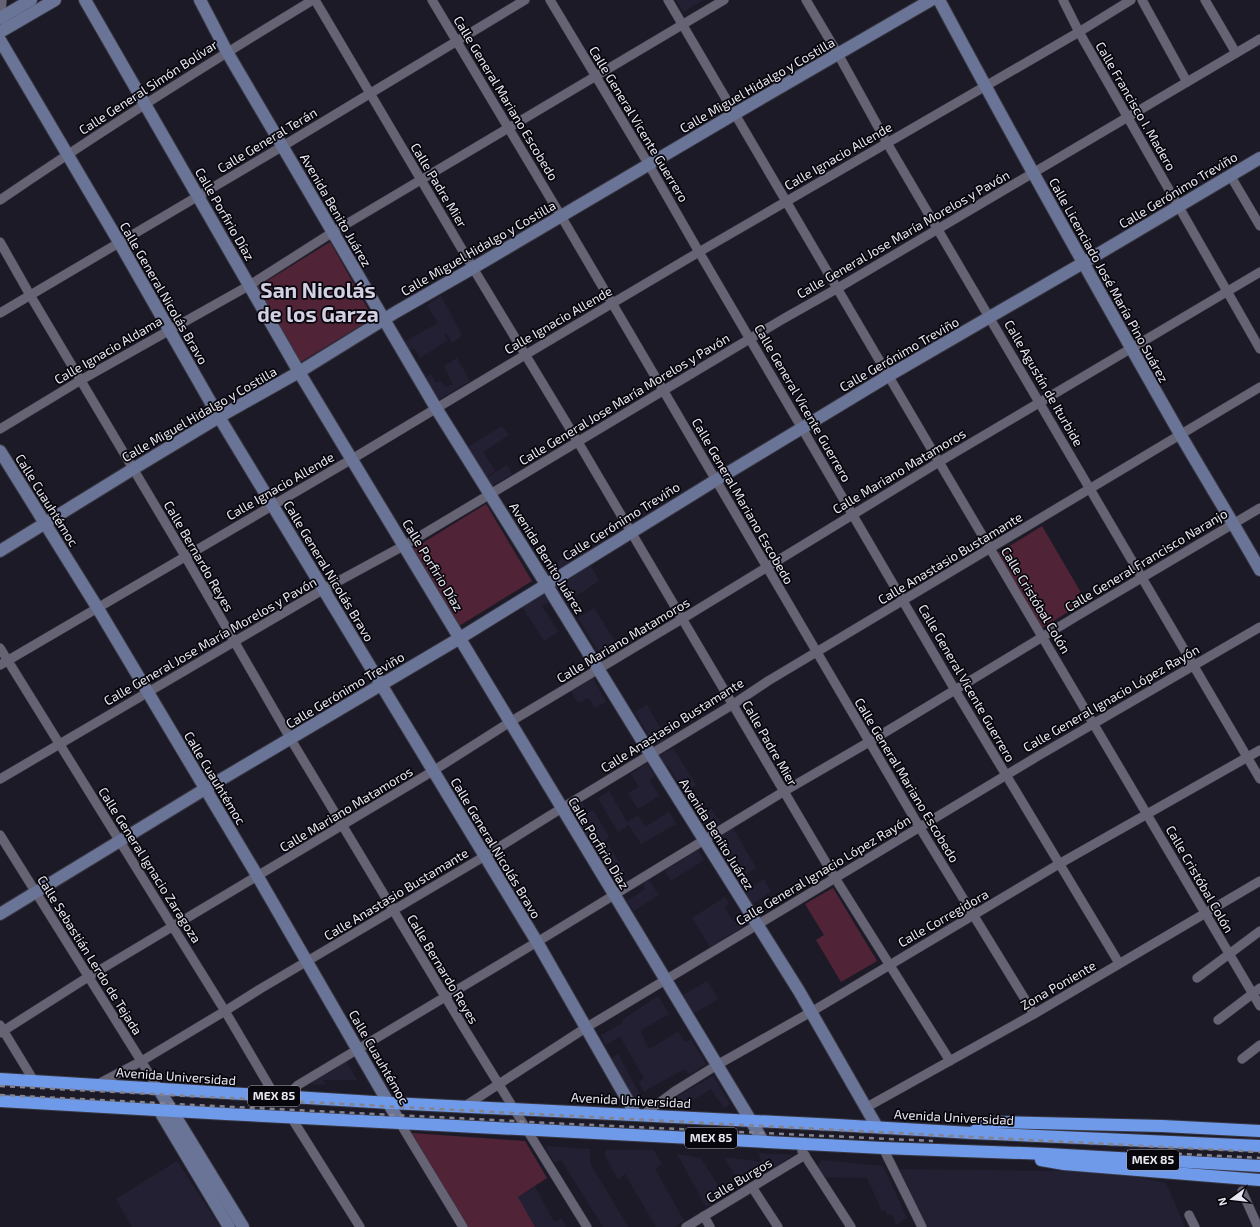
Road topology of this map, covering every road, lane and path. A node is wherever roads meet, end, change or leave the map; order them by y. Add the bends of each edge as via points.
1 (2, 0) edge
2 (31, 0) edge
3 (55, 0) edge
4 (85, 0) edge
5 (200, 0) edge
6 (314, 0) edge
7 (432, 0) edge
8 (525, 0) edge
9 (550, 0) edge
10 (668, 0) edge
11 (724, 0) edge
12 (806, 0) edge
13 (931, 0) edge
14 (939, 0) edge
15 (1063, 0) edge
16 (1131, 0) edge
17 (1142, 0) edge
18 (1205, 0) edge
19 (2, 24) edge
20 (683, 24) junction
21 (1079, 32) junction
22 (1260, 39) edge
23 (0, 40) edge
24 (457, 42) junction
25 (228, 52) junction
26 (1236, 53) junction
27 (838, 54) junction
28 (596, 76) junction
29 (1187, 82) junction
30 (985, 86) junction
31 (370, 94) junction
32 (145, 104) junction
33 (736, 113) junction
34 (1128, 117) junction
35 (509, 128) junction
36 (887, 143) junction
37 (283, 146) junction
38 (68, 154) junction
39 (1260, 158) edge
40 (649, 165) junction
41 (1033, 173) junction
42 (1230, 175) junction
43 (421, 180) junction
44 (198, 196) junction
45 (0, 200) edge
46 (787, 201) junction
47 (1179, 207) junction
48 (561, 216) junction
49 (1260, 226) edge
50 (938, 229) junction
51 (332, 232) junction
52 (0, 242) edge
53 (119, 242) junction
54 (698, 252) junction
55 (1083, 263) junction
56 (473, 268) junction
57 (1260, 272) edge
58 (250, 285) junction
59 (838, 288) junction
60 (1227, 291) junction
61 (30, 295) junction
62 (612, 304) junction
63 (0, 313) edge
64 (990, 317) junction
65 (385, 319) junction
66 (169, 330) junction
67 (750, 339) junction
68 (1132, 348) junction
69 (1260, 349) edge
70 (525, 354) junction
71 (300, 372) junction
72 (888, 376) junction
73 (81, 380) junction
74 (1260, 387) edge
75 (663, 390) junction
76 (1040, 402) junction
77 (436, 408) junction
78 (219, 417) junction
79 (802, 428) junction
80 (0, 429) edge
81 (1181, 435) junction
82 (578, 442) junction
83 (0, 451) edge
84 (352, 459) junction
85 (938, 462) junction
86 (133, 469) junction
87 (716, 480) junction
88 (1091, 489) junction
89 (490, 494) junction
90 (272, 505) junction
91 (1260, 508) edge
92 (853, 515) junction
93 (45, 523) junction
94 (1233, 523) junction
95 (631, 532) junction
96 (405, 545) junction
97 (990, 548) junction
98 (0, 551) edge
99 (185, 556) junction
100 (767, 568) junction
101 (1260, 570) edge
102 (1143, 578) junction
103 (546, 584) junction
104 (324, 589) junction
105 (904, 600) junction
106 (97, 607) junction
107 (682, 619) junction
108 (1260, 627) edge
109 (460, 638) junction
110 (1043, 638) junction
111 (235, 643) junction
112 (0, 648) edge
113 (816, 653) junction
114 (4, 663) edge
115 (1193, 665) junction
116 (599, 668) junction
117 (381, 684) junction
118 (955, 690) junction
119 (148, 692) junction
120 (732, 705) junction
121 (510, 722) junction
122 (1093, 724) junction
123 (290, 738) junction
124 (869, 742) junction
125 (60, 744) junction
126 (1260, 750) edge
127 (651, 755) junction
128 (1247, 757) junction
129 (433, 771) junction
130 (1006, 776) junction
131 (0, 779) edge
132 (1260, 779) edge
133 (205, 789) junction
134 (783, 792) junction
135 (562, 808) junction
136 (1147, 814) junction
137 (343, 825) junction
138 (920, 828) junction
139 (0, 835) edge
140 (704, 840) junction
141 (119, 841) junction
142 (485, 856) junction
143 (1059, 864) junction
144 (258, 877) junction
145 (835, 878) junction
146 (1260, 881) edge
147 (36, 892) junction
148 (614, 894) junction
149 (393, 910) junction
150 (0, 914) edge
151 (1205, 914) junction
152 (974, 916) junction
153 (757, 925) junction
154 (173, 927) junction
155 (1260, 931) edge
156 (537, 942) junction
157 (1229, 954) junction
158 (308, 961) junction
159 (1119, 964) junction
160 (889, 965) junction
161 (88, 978) junction
162 (1197, 978) dead end
163 (666, 980) junction
164 (1256, 991) edge
165 (446, 997) junction
166 (1260, 1006) edge
167 (225, 1012) junction
168 (811, 1012) junction
169 (1034, 1014) junction
170 (1218, 1020) dead end
171 (587, 1027) junction
172 (1, 1029) edge
173 (1260, 1045) edge
174 (358, 1048) junction
175 (1242, 1059) dead end
176 (950, 1061) junction
177 (140, 1062) junction
178 (717, 1065) junction
179 (0, 1079) edge
180 (34, 1081) junction
181 (98, 1084) junction
182 (500, 1084) junction
183 (158, 1088) junction
184 (275, 1096) junction
185 (291, 1097) junction
186 (0, 1101) edge
187 (390, 1103) junction
188 (465, 1106) junction
189 (866, 1107) junction
190 (513, 1108) junction
191 (159, 1110) junction
192 (173, 1111) junction
193 (639, 1115) junction
194 (291, 1117) junction
195 (750, 1120) junction
196 (400, 1122) junction
197 (877, 1127) junction
198 (527, 1130) junction
199 (1260, 1131) edge
200 (972, 1133) junction
201 (763, 1141) junction
202 (797, 1143) junction
203 (1260, 1146) edge
204 (883, 1148) junction
205 (1021, 1153) junction
206 (805, 1155) junction
207 (1260, 1166) edge
208 (1260, 1180) edge
209 (752, 1187) junction
210 (1242, 1191) dead end
211 (1189, 1214) dead end
212 (704, 1216) junction
213 (458, 1226) edge
214 (229, 1227) edge
215 (243, 1227) edge
216 (360, 1227) edge
217 (587, 1227) edge
218 (686, 1227) edge
219 (710, 1227) edge
220 (778, 1227) edge
221 (851, 1227) edge
222 (922, 1227) edge
223 (1195, 1227) edge
224 (1258, 1227) edge

1 - 19 street
2 - 19 street
3 - 19 street
4 - 32 street, Calle Porfirio Díaz
5 - 25 street, Avenida Benito Juárez
6 - 25 street, Calle General Simón Bolívar
6 - 31 street, Calle Padre Mier
7 - 24 street, Calle General Mariano Escobedo
8 - 24 street, Calle General Terán
9 - 28 street, Calle General Vicente Guerrero
10 - 20 street, Calle Cristóbal Colón
11 - 20 street, Calle Ignacio Aldama
12 - 27 street, Calle Agustín de Iturbide
13 - 27 street, Calle Miguel Hidalgo y Costilla
14 - 30 street, Calle Licenciado José María Pino Suárez
15 - 21 street, Calle Francisco I. Madero
16 - 21 street, Calle Ignacio Allende
17 - 29 street
18 - 26 street
20 - 28 street, Calle Ignacio Aldama
20 - 33 street, Calle Cristóbal Colón
21 - 30 street, Calle Ignacio Allende
21 - 34 street, Calle Francisco I. Madero
22 - 26 street, Calle General Jose María Morelos y Pavón
23 - 38 street, Calle General Nicolás Bravo
24 - 31 street, Calle General Terán
24 - 35 street, Calle General Mariano Escobedo
25 - 32 street, Calle General Simón Bolívar
25 - 37 street, Avenida Benito Juárez
26 - 29 street, Calle General Jose María Morelos y Pavón
27 - 33 street, Calle Miguel Hidalgo y Costilla
27 - 36 street, Calle Agustín de Iturbide
28 - 35 street, Calle Ignacio Aldama
28 - 40 street, Calle General Vicente Guerrero
29 - 34 street, Calle General Jose María Morelos y Pavón
30 - 36 street, Calle Ignacio Allende
30 - 41 street, Calle Licenciado José María Pino Suárez
31 - 37 street, Calle General Terán
31 - 43 street, Calle Padre Mier
32 - 38 street, Calle General Simón Bolívar
32 - 44 street, Calle Porfirio Díaz
33 - 40 street, Calle Miguel Hidalgo y Costilla
33 - 46 street, Calle Cristóbal Colón
34 - 41 street, Calle General Jose María Morelos y Pavón
34 - 47 street, Calle Francisco I. Madero
35 - 43 street, Calle Ignacio Aldama
35 - 48 street, Calle General Mariano Escobedo
36 - 46 street, Calle Ignacio Allende
36 - 50 street, Calle Agustín de Iturbide
37 - 44 street, Calle General Terán
37 - 51 street, Avenida Benito Juárez
38 - 45 street, Calle General Simón Bolívar
38 - 53 street, Calle General Nicolás Bravo
39 - 42 street, Calle Gerónimo Treviño
40 - 48 street, Calle Miguel Hidalgo y Costilla
40 - 54 street, Calle General Vicente Guerrero
41 - 50 street, Calle General Jose María Morelos y Pavón
41 - 55 street, Calle Licenciado José María Pino Suárez
42 - 47 street, Calle Gerónimo Treviño
42 - 49 street
43 - 51 street, Calle Ignacio Aldama
43 - 56 street, Calle Padre Mier
44 - 53 street, Calle General Terán
44 - 58 street, Calle Porfirio Díaz
46 - 54 street, Calle Ignacio Allende
46 - 59 street, Calle Cristóbal Colón
47 - 55 street, Calle Gerónimo Treviño
47 - 60 street, Calle Francisco I. Madero
48 - 56 street, Calle Miguel Hidalgo y Costilla
48 - 62 street, Calle General Mariano Escobedo
50 - 59 street, Calle General Jose María Morelos y Pavón
50 - 64 street, Calle Agustín de Iturbide
51 - 58 street, Calle Ignacio Aldama
51 - 65 street, Avenida Benito Juárez
52 - 61 street, Calle Bernardo Reyes
53 - 61 street, Calle General Terán
53 - 66 street, Calle General Nicolás Bravo
54 - 62 street, Calle Ignacio Allende
54 - 67 street, Calle General Vicente Guerrero
55 - 64 street, Calle Gerónimo Treviño
55 - 68 street, Calle Licenciado José María Pino Suárez
56 - 65 street, Calle Miguel Hidalgo y Costilla
56 - 70 street, Calle Padre Mier
57 - 60 street, Calle Mariano Matamoros
58 - 66 street, Calle Ignacio Aldama
58 - 71 street, Calle Porfirio Díaz
59 - 67 street, Calle General Jose María Morelos y Pavón
59 - 72 street, Calle Cristóbal Colón
60 - 68 street, Calle Mariano Matamoros
60 - 69 street, Calle Francisco I. Madero
61 - 63 street, Calle General Terán
61 - 73 street, Calle Bernardo Reyes
62 - 70 street, Calle Ignacio Allende
62 - 75 street, Calle General Mariano Escobedo
64 - 72 street, Calle Gerónimo Treviño
64 - 76 street, Calle Agustín de Iturbide
65 - 71 street, Calle Miguel Hidalgo y Costilla
65 - 77 street, Avenida Benito Juárez
66 - 73 street, Calle Ignacio Aldama
66 - 78 street, Calle General Nicolás Bravo
67 - 75 street, Calle General Jose María Morelos y Pavón
67 - 79 street, Calle General Vicente Guerrero
68 - 76 street, Calle Mariano Matamoros
68 - 81 street, Calle Licenciado José María Pino Suárez
70 - 77 street, Calle Ignacio Allende
70 - 82 street, Calle Padre Mier
71 - 78 street, Calle Miguel Hidalgo y Costilla
71 - 84 street, Calle Porfirio Díaz
72 - 79 street, Calle Gerónimo Treviño
72 - 85 street, Calle Cristóbal Colón
73 - 80 street, Calle Ignacio Aldama
73 - 86 street, Calle Bernardo Reyes
74 - 81 street, Calle Anastasio Bustamante
75 - 82 street, Calle General Jose María Morelos y Pavón
75 - 87 street, Calle General Mariano Escobedo
76 - 85 street, Calle Mariano Matamoros
76 - 88 street, Calle Agustín de Iturbide
77 - 84 street, Calle Ignacio Allende
77 - 89 street, Avenida Benito Juárez
78 - 86 street, Calle Miguel Hidalgo y Costilla
78 - 90 street, Calle General Nicolás Bravo
79 - 87 street, Calle Gerónimo Treviño
79 - 92 street, Calle General Vicente Guerrero
81 - 88 street, Calle Anastasio Bustamante
81 - 94 street, Calle Licenciado José María Pino Suárez
82 - 89 street, Calle General Jose María Morelos y Pavón
82 - 95 street, Calle Padre Mier
83 - 93 street, Calle Cuauhtémoc
84 - 90 street, Calle Ignacio Allende
84 - 96 street, Calle Porfirio Díaz
85 - 92 street, Calle Mariano Matamoros
85 - 97 street, Calle Cristóbal Colón
86 - 93 street, Calle Miguel Hidalgo y Costilla
86 - 99 street, Calle Bernardo Reyes
87 - 95 street, Calle Gerónimo Treviño
87 - 100 street, Calle General Mariano Escobedo
88 - 97 street, Calle Anastasio Bustamante
88 - 102 street, Calle Agustín de Iturbide
89 - 96 street, Calle General Jose María Morelos y Pavón
89 - 103 street, Avenida Benito Juárez
90 - 99 street, Calle Ignacio Allende
90 - 104 street, Calle General Nicolás Bravo
91 - 94 street, Calle General Francisco Naranjo
92 - 100 street, Calle Mariano Matamoros
92 - 105 street, Calle General Vicente Guerrero
93 - 98 street, Calle Miguel Hidalgo y Costilla
93 - 106 street, Calle Cuauhtémoc
94 - 101 street, Calle Licenciado José María Pino Suárez
94 - 102 street, Calle General Francisco Naranjo
95 - 103 street, Calle Gerónimo Treviño
95 - 107 street, Calle Padre Mier
96 - 104 street, Calle General Jose María Morelos y Pavón
96 - 109 street, Calle Porfirio Díaz
97 - 105 street, Calle Anastasio Bustamante
97 - 110 street, Calle Cristóbal Colón
99 - 106 street, Calle Ignacio Allende
99 - 111 street, Calle Bernardo Reyes
100 - 107 street, Calle Mariano Matamoros
100 - 113 street, Calle General Mariano Escobedo
102 - 110 street, Calle General Francisco Naranjo
102 - 115 street, Calle Agustín de Iturbide
103 - 109 street, Calle Gerónimo Treviño
103 - 116 street, Avenida Benito Juárez
104 - 111 street, Calle General Jose María Morelos y Pavón
104 - 117 street, Calle General Nicolás Bravo
105 - 113 street, Calle Anastasio Bustamante
105 - 118 street, Calle General Vicente Guerrero
106 - 114 street, Calle Ignacio Allende
106 - 119 street, Calle Cuauhtémoc
107 - 116 street, Calle Mariano Matamoros
107 - 120 street, Calle Padre Mier
108 - 115 street, Calle General Ignacio López Rayón
109 - 117 street, Calle Gerónimo Treviño
109 - 121 street, Calle Porfirio Díaz
110 - 118 street, Calle General Francisco Naranjo
110 - 122 street, Calle Cristóbal Colón
111 - 119 street, Calle General Jose María Morelos y Pavón
111 - 123 street, Calle Bernardo Reyes
112 - 114 street, Calle General Ignacio Zaragoza
113 - 120 street, Calle Anastasio Bustamante
113 - 124 street, Calle General Mariano Escobedo
114 - 125 street, Calle General Ignacio Zaragoza
115 - 122 street, Calle General Ignacio López Rayón
115 - 128 street, Calle Agustín de Iturbide
116 - 121 street, Calle Mariano Matamoros
116 - 127 street, Avenida Benito Juárez
117 - 123 street, Calle Gerónimo Treviño
117 - 129 street, Calle General Nicolás Bravo
118 - 124 street, Calle General Francisco Naranjo
118 - 130 street, Calle General Vicente Guerrero
119 - 125 street, Calle General Jose María Morelos y Pavón
119 - 133 street, Calle Cuauhtémoc
120 - 127 street, Calle Anastasio Bustamante
120 - 134 street, Calle Padre Mier
121 - 129 street, Calle Mariano Matamoros
121 - 135 street, Calle Porfirio Díaz
122 - 130 street, Calle General Ignacio López Rayón
122 - 136 street, Calle Cristóbal Colón
123 - 133 street, Calle Gerónimo Treviño
123 - 137 street, Calle Bernardo Reyes
124 - 134 street, Calle General Francisco Naranjo
124 - 138 street, Calle General Mariano Escobedo
125 - 131 street, Calle General Jose María Morelos y Pavón
125 - 141 street, Calle General Ignacio Zaragoza
126 - 128 street, Calle Corregidora
127 - 135 street, Calle Anastasio Bustamante
127 - 140 street, Avenida Benito Juárez
128 - 132 street, Calle Agustín de Iturbide
128 - 136 street, Calle Corregidora
129 - 137 street, Calle Mariano Matamoros
129 - 142 street, Calle General Nicolás Bravo
130 - 138 street, Calle General Ignacio López Rayón
130 - 143 street, Calle General Vicente Guerrero
133 - 141 street, Calle Gerónimo Treviño
133 - 144 street, Calle Cuauhtémoc
134 - 140 street, Calle General Francisco Naranjo
134 - 145 street, Calle Padre Mier
135 - 142 street, Calle Anastasio Bustamante
135 - 148 street, Calle Porfirio Díaz
136 - 143 street, Calle Corregidora
136 - 151 street, Calle Cristóbal Colón
137 - 144 street, Calle Mariano Matamoros
137 - 149 street, Calle Bernardo Reyes
138 - 145 street, Calle General Ignacio López Rayón
138 - 152 street, Calle General Mariano Escobedo
139 - 147 street, Calle Sebastián Lerdo de Tejada
140 - 148 street, Calle General Francisco Naranjo
140 - 153 street, Avenida Benito Juárez
141 - 147 street, Calle Gerónimo Treviño
141 - 154 street, Calle General Ignacio Zaragoza
142 - 149 street, Calle Anastasio Bustamante
142 - 156 street, Calle General Nicolás Bravo
143 - 152 street, Calle Corregidora
143 - 159 street, Calle General Vicente Guerrero
144 - 154 street, Calle Mariano Matamoros
144 - 158 street, Calle Cuauhtémoc
145 - 153 street, Calle General Ignacio López Rayón
145 - 160 street, Calle Padre Mier
146 - 151 street, Zona Poniente
147 - 150 street, Calle Gerónimo Treviño
147 - 161 street, Calle Sebastián Lerdo de Tejada
148 - 156 street, Calle General Francisco Naranjo
148 - 163 street, Calle Porfirio Díaz
149 - 158 street, Calle Anastasio Bustamante
149 - 165 street, Calle Bernardo Reyes
151 - 157 street, Calle Cristóbal Colón
151 - 159 street, Zona Poniente
152 - 160 street, Calle Corregidora
152 - 169 street, Calle General Mariano Escobedo
153 - 163 street, Calle General Ignacio López Rayón
153 - 168 street, Avenida Benito Juárez
154 - 161 street, Calle Mariano Matamoros
154 - 167 street, Calle General Ignacio Zaragoza
155 - 157 street
156 - 165 street, Calle General Francisco Naranjo
156 - 171 street, Calle General Nicolás Bravo
157 - 162 street
157 - 164 street, Calle Cristóbal Colón
158 - 167 street, Calle Anastasio Bustamante
158 - 174 street, Calle Cuauhtémoc
159 - 169 street, Zona Poniente
160 - 168 street, Calle Corregidora
160 - 176 street, Calle Padre Mier
161 - 172 street, Calle Mariano Matamoros
161 - 177 street, Calle Sebastián Lerdo de Tejada
163 - 171 street, Calle General Ignacio López Rayón
163 - 178 street, Calle Porfirio Díaz
164 - 166 street, Calle Cristóbal Colón
164 - 170 street
165 - 174 street, Calle General Francisco Naranjo
165 - 182 street, Calle Bernardo Reyes
167 - 177 street, Calle Anastasio Bustamante
167 - 184 street, Calle General Ignacio Zaragoza
168 - 178 street, Calle Corregidora
168 - 189 street, Avenida Benito Juárez
169 - 176 street, Zona Poniente
171 - 182 street, Calle General Ignacio López Rayón
171 - 193 street, Calle General Nicolás Bravo
172 - 180 street
173 - 175 street
174 - 185 street, Calle General Francisco Naranjo via 298,1085 292,1091
174 - 187 street, Calle Cuauhtémoc
176 - 189 street, Zona Poniente
177 - 181 street, Calle Anastasio Bustamante
177 - 183 street, Calle Sebastián Lerdo de Tejada
178 - 193 street, Calle Corregidora
178 - 195 street, Calle Porfirio Díaz
179 - 180 highway, Avenida Universidad / MEX 85
180 - 181 highway, Avenida Universidad / MEX 85
181 - 183 highway, Avenida Universidad / MEX 85
182 - 188 street, Calle General Ignacio López Rayón
182 - 190 street, Calle Bernardo Reyes
183 - 184 highway, Avenida Universidad / MEX 85
183 - 192 street
184 - 185 highway, Avenida Universidad / MEX 85
185 - 187 highway, Avenida Universidad / MEX 85
186 - 191 highway, MEX 85
187 - 188 highway, Avenida Universidad / MEX 85
187 - 196 street, Calle Cuauhtémoc
188 - 190 highway, Avenida Universidad / MEX 85
189 - 197 street, Avenida Benito Juárez
190 - 193 highway, Avenida Universidad / MEX 85
190 - 198 street, Calle Bernardo Reyes
191 - 192 highway, MEX 85
191 - 214 street
192 - 194 highway, MEX 85
192 - 215 street
193 - 195 highway, Avenida Universidad / MEX 85
194 - 196 highway, MEX 85
194 - 216 street
195 - 197 highway, Avenida Universidad / MEX 85
195 - 201 street, Calle Porfirio Díaz
196 - 198 highway, MEX 85
196 - 213 street
197 - 200 highway, Avenida Universidad / MEX 85
198 - 201 highway, MEX 85
198 - 217 street, Calle Bernardo Reyes
199 - 200 highway via 997,1122 983,1125
200 - 203 highway, Avenida Universidad / MEX 85
201 - 202 highway, MEX 85
202 - 204 highway, MEX 85
202 - 206 street
204 - 205 highway, MEX 85
204 - 222 street
205 - 207 highway, MEX 85
205 - 208 highway via 1064,1164
206 - 209 street, Calle Burgos
206 - 221 street
209 - 212 street, Calle Burgos
209 - 220 street
210 - 224 street
211 - 223 street
212 - 218 street, Calle Burgos
212 - 219 street

